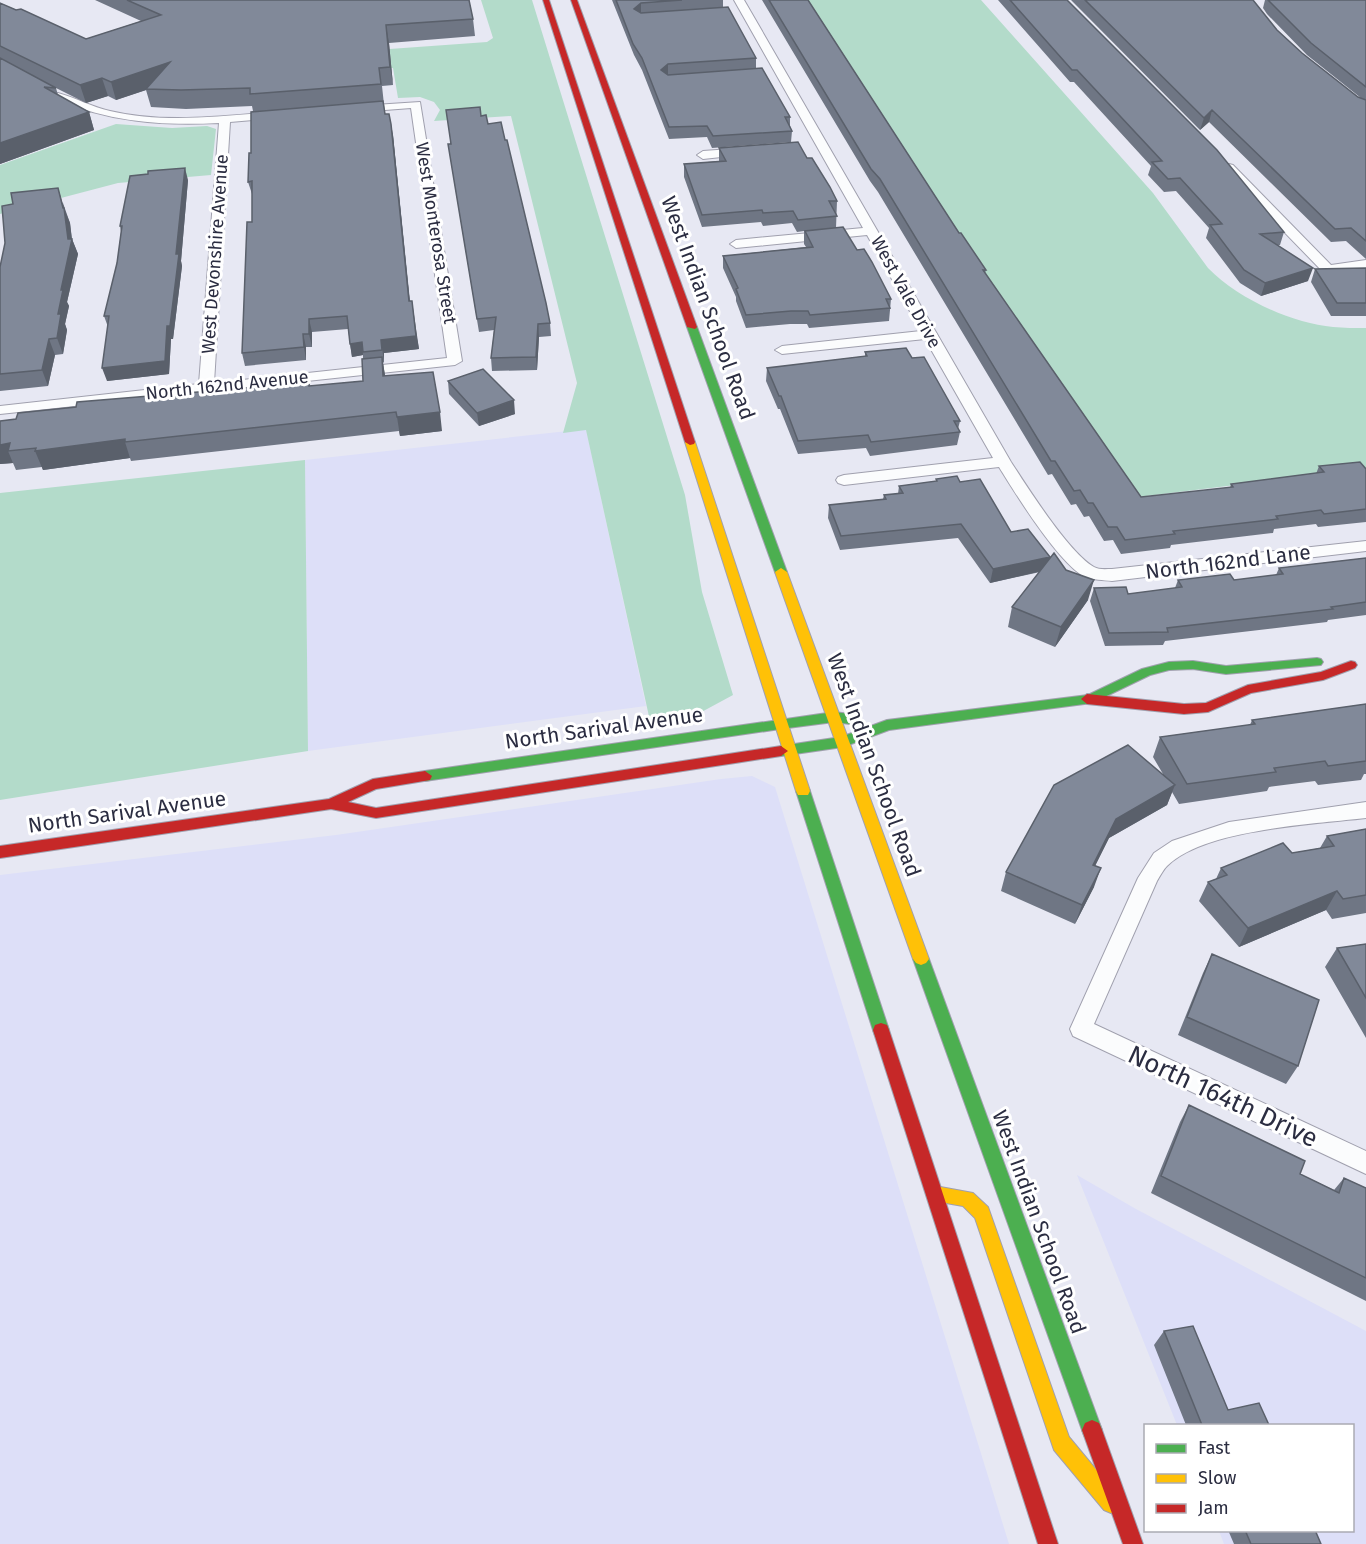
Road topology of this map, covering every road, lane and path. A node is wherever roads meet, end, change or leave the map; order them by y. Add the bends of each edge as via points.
1 (546, 0) edge
2 (574, 0) edge
3 (740, 8) edge
4 (48, 91) edge
5 (344, 110) edge
6 (285, 115) edge
7 (225, 119) junction
8 (762, 150) edge
9 (702, 155) dead end
10 (1220, 160) edge
11 (872, 231) junction
12 (736, 244) dead end
13 (1366, 264) edge
14 (929, 334) junction
15 (782, 350) dead end
16 (455, 361) joint
17 (206, 388) junction
18 (0, 410) edge
19 (1004, 462) junction
20 (844, 480) dead end
21 (1366, 546) edge
22 (1089, 572) joint
23 (1366, 663) edge
24 (1351, 665) junction
25 (1224, 686) dead end
26 (1248, 689) junction
27 (1169, 693) dead end
28 (1092, 698) junction
29 (1114, 701) junction
30 (834, 717) junction
31 (780, 724) junction
32 (887, 725) junction
33 (843, 742) junction
34 (789, 749) junction
35 (331, 804) junction
36 (1366, 810) edge
37 (0, 852) edge
38 (1366, 1162) edge
39 (935, 1194) junction
40 (1124, 1518) junction
41 (1048, 1544) edge
42 (1133, 1544) edge

1 - 31 main road
2 - 30 main road, West Indian School Road
3 - 11 street, West Vale Drive via 816,146
4 - 7 street via 77,106 116,118 188,123
5 - 16 street, West Monterosa Street via 416,104
6 - 7 street
7 - 17 street, West Devonshire Avenue
8 - 9 street
10 - 13 street via 1328,269
11 - 12 street
11 - 14 street, West Vale Drive
14 - 15 street
14 - 19 street, West Vale Drive
16 - 17 street, North 162nd Avenue
17 - 18 street, North 162nd Avenue
19 - 20 street
19 - 22 street, West Vale Drive via 1037,512
21 - 22 street, North 162nd Lane via 1112,575
23 - 24 main road, North Sarival Avenue
24 - 26 main road, North Sarival Avenue via 1323,676
24 - 28 main road, North Sarival Avenue via 1309,662 1226,670 1169,666 1146,672
25 - 26 main road, North Sarival Avenue
26 - 29 main road, North Sarival Avenue via 1208,707 1185,709
27 - 29 main road, North Sarival Avenue
28 - 29 main road, North Sarival Avenue
28 - 32 main road, North Sarival Avenue
30 - 31 main road, North Sarival Avenue
30 - 32 main road, North Sarival Avenue
30 - 33 main road, West Indian School Road
31 - 34 main road
31 - 35 main road, North Sarival Avenue via 373,784
32 - 33 main road, North Sarival Avenue
33 - 34 main road, North Sarival Avenue
33 - 40 main road, West Indian School Road
34 - 35 main road, North Sarival Avenue via 376,813
34 - 39 main road
35 - 37 main road, North Sarival Avenue
36 - 38 street, North 164th Drive via 1210,833 1185,843 1160,860 1148,878 1081,1029
39 - 40 main road via 964,1197 982,1213 1061,1443
39 - 41 main road
40 - 42 main road, West Indian School Road

